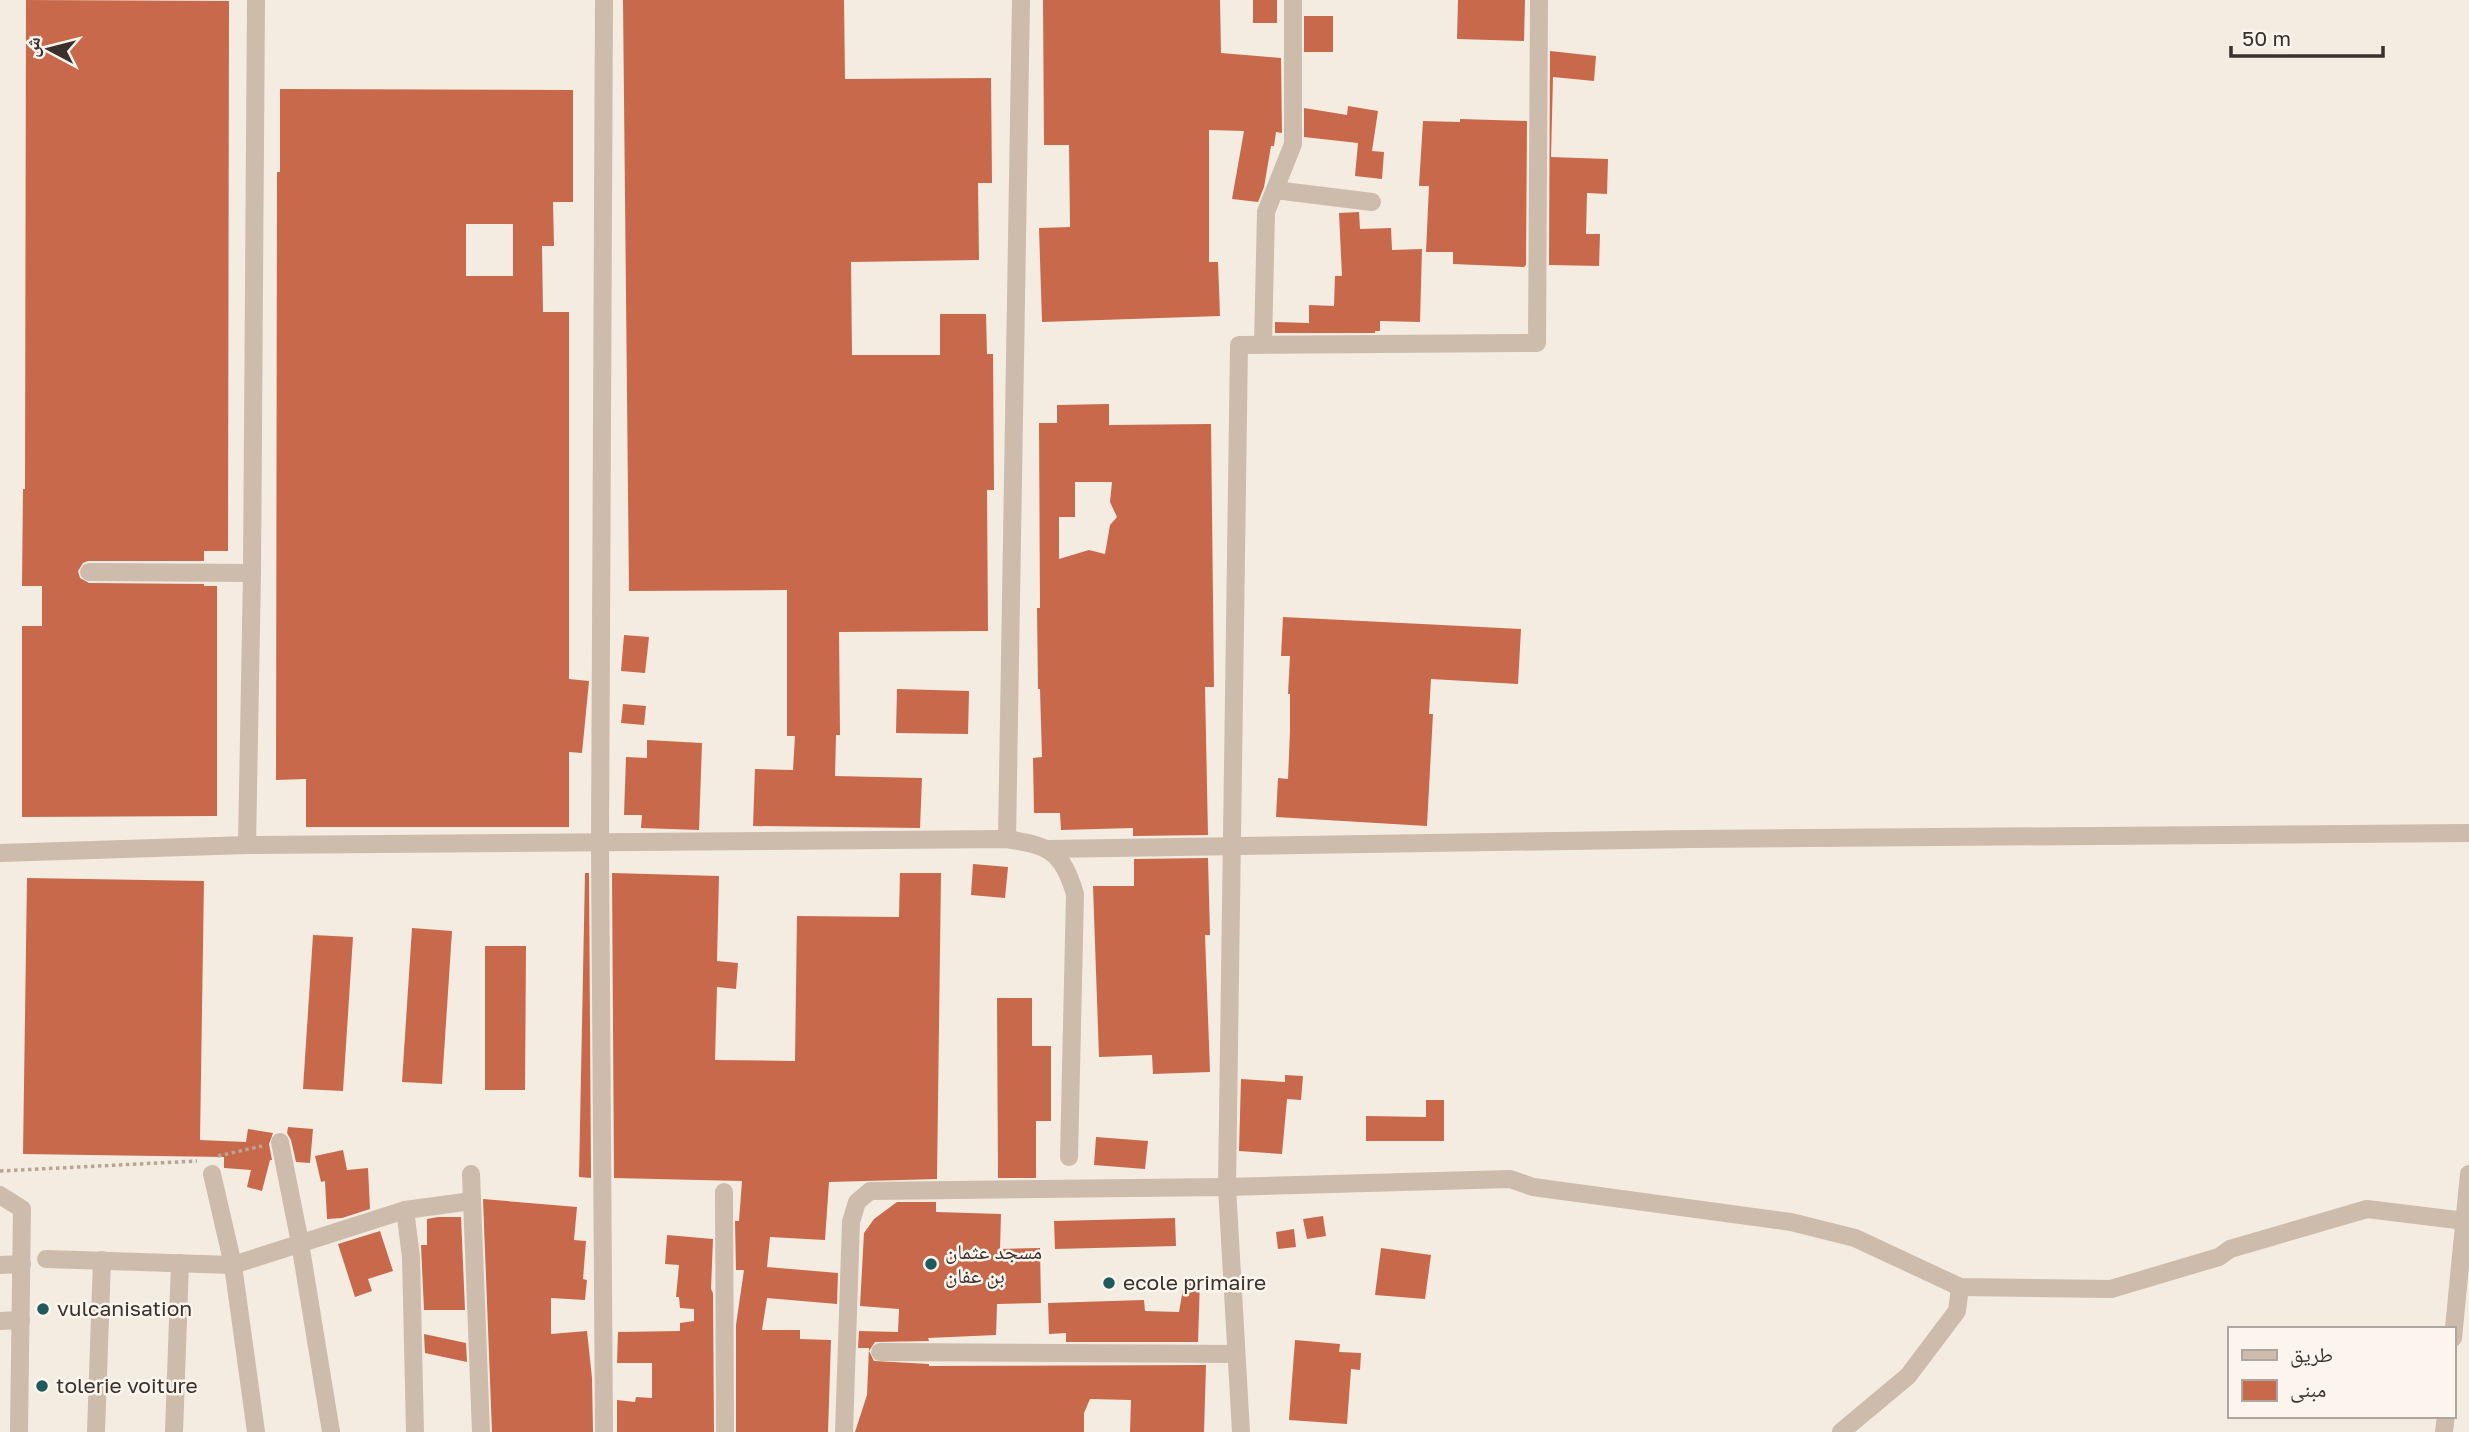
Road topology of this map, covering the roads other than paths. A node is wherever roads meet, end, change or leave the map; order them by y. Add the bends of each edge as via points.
1 (256, 0) edge
2 (604, 0) edge
3 (1021, 0) edge
4 (1293, 0) edge
5 (1539, 0) edge
6 (1275, 190) junction
7 (1372, 202) dead end
8 (1263, 344) junction
9 (89, 572) dead end
10 (253, 573) junction
11 (2469, 833) edge
12 (1007, 839) junction
13 (600, 844) junction
14 (247, 845) junction
15 (1232, 845) junction
16 (1049, 849) junction
17 (0, 853) edge
18 (280, 1142) road end
19 (1069, 1157) dead end
20 (208, 1164) road end
21 (471, 1174) dead end
22 (2469, 1174) edge
23 (1227, 1187) junction
24 (724, 1192) dead end
25 (0, 1195) edge
26 (472, 1201) junction
27 (405, 1210) junction
28 (2465, 1221) junction
29 (300, 1243) junction
30 (46, 1259) dead end
31 (102, 1260) junction
32 (180, 1263) junction
33 (22, 1264) junction
34 (0, 1265) edge
35 (233, 1265) junction
36 (1960, 1287) junction
37 (21, 1320) junction
38 (0, 1321) edge
39 (2454, 1327) edge
40 (880, 1352) dead end
41 (1236, 1354) junction
42 (19, 1432) edge
43 (96, 1432) edge
44 (174, 1432) edge
45 (256, 1432) edge
46 (331, 1432) edge
47 (415, 1432) edge
48 (481, 1432) edge
49 (604, 1432) edge
50 (725, 1432) edge
51 (844, 1432) edge
52 (1241, 1432) edge
53 (1841, 1432) edge

1 - 10 street
2 - 13 street
3 - 12 street
4 - 6 street via 1293,145
5 - 8 street via 1537,343
6 - 7 street
6 - 8 street via 1266,212
8 - 15 street via 1239,345
9 - 10 street
10 - 14 street
11 - 15 street
12 - 13 street
12 - 16 street
13 - 14 street
13 - 49 street
14 - 17 street
15 - 16 street
15 - 23 street
16 - 19 street via 1068,871 1074,894
18 - 29 street
20 - 35 street
21 - 26 street
22 - 28 street
23 - 36 street via 1510,1179 1533,1187 1791,1222 1855,1238
23 - 41 street
23 - 51 street via 870,1191 857,1202 851,1222
24 - 50 street
25 - 33 street via 22,1209
26 - 27 street
26 - 48 street
27 - 29 street
27 - 47 street via 411,1257
28 - 36 street via 2367,1209 2111,1289
28 - 39 street
29 - 35 street
29 - 46 street
30 - 31 street
31 - 32 street
31 - 43 street
32 - 35 street
32 - 44 street
33 - 34 street
33 - 37 street
35 - 45 street
36 - 53 street via 1957,1311 1908,1376
37 - 38 street
37 - 42 street
40 - 41 street
41 - 52 street

